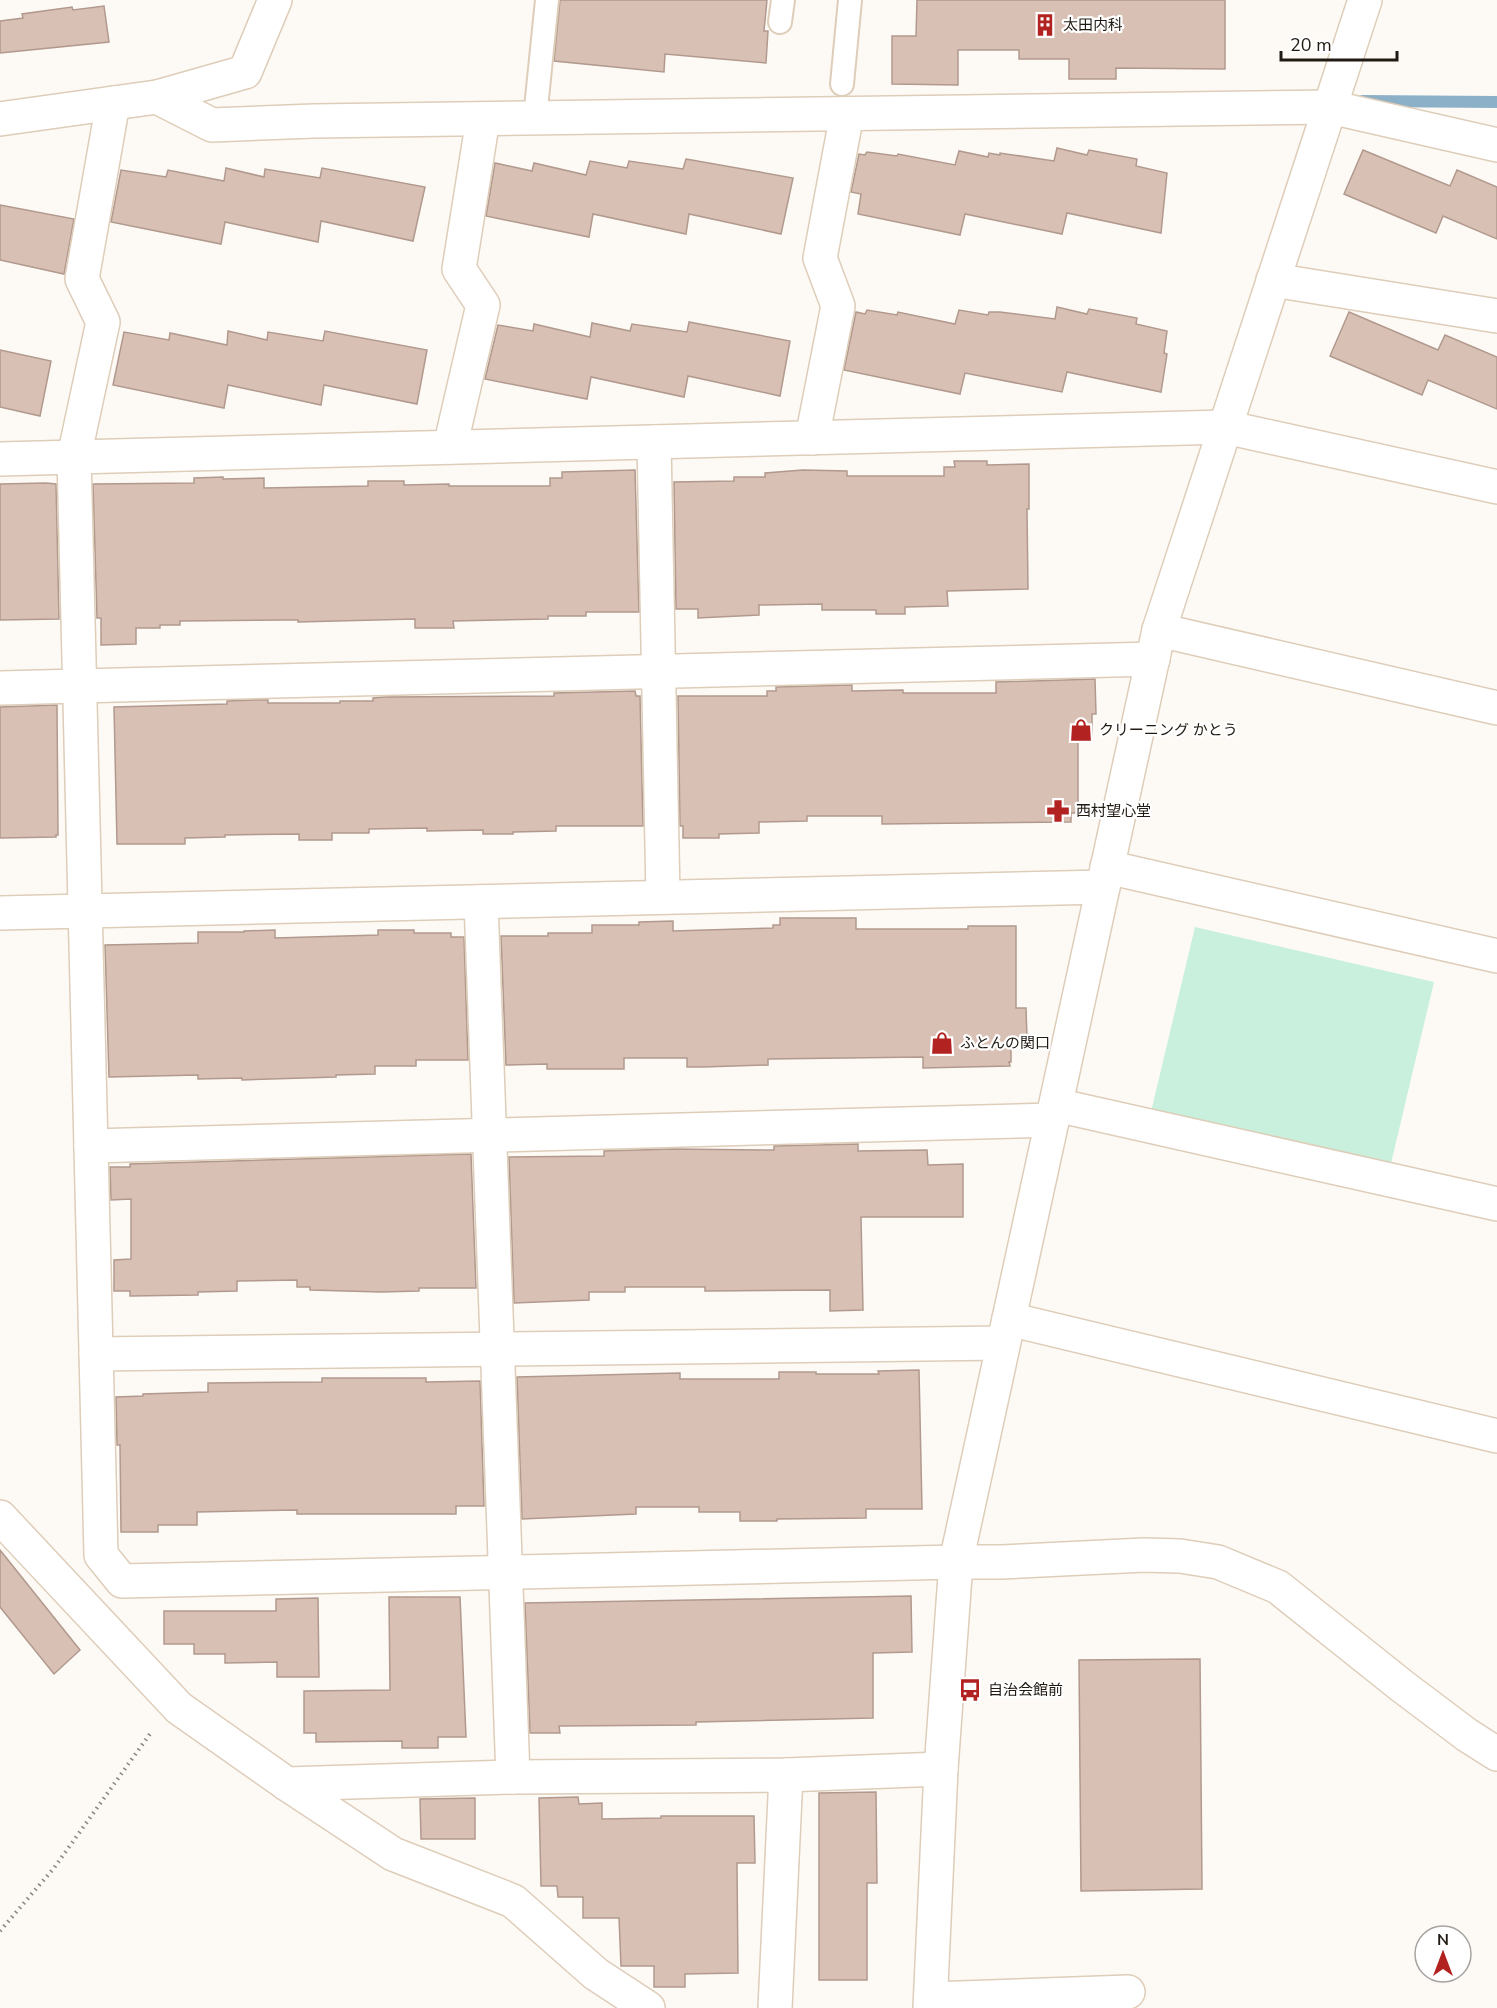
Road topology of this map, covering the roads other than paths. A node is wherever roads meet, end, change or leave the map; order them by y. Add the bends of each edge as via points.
1 (275, 0) edge
2 (547, 0) edge
3 (850, 0) edge
4 (1365, 0) edge
5 (157, 97) junction
6 (844, 99) junction
7 (113, 103) junction
8 (1330, 107) junction
9 (535, 118) junction
10 (0, 119) edge
11 (483, 119) junction
12 (1497, 145) edge
13 (1273, 280) junction
14 (1497, 316) edge
15 (1226, 427) junction
16 (812, 438) junction
17 (654, 442) junction
18 (450, 447) junction
19 (74, 457) junction
20 (0, 459) edge
21 (1497, 487) edge
22 (1156, 644) junction
23 (659, 671) junction
24 (80, 686) junction
25 (0, 688) edge
26 (1497, 708) edge
27 (1105, 877) junction
28 (663, 897) junction
29 (482, 902) junction
30 (85, 911) junction
31 (0, 913) edge
32 (1497, 956) edge
33 (1054, 1112) junction
34 (489, 1135) junction
35 (91, 1146) junction
36 (1497, 1204) edge
37 (1006, 1331) junction
38 (497, 1350) junction
39 (96, 1354) junction
40 (1497, 1436) edge
41 (0, 1516) edge
42 (956, 1562) junction
43 (505, 1573) junction
44 (1497, 1754) edge
45 (941, 1769) junction
46 (786, 1775) junction
47 (513, 1777) junction
48 (287, 1784) junction
49 (1128, 1992) dead end
50 (931, 2004) edge
51 (648, 2008) edge
52 (775, 2008) edge

1 - 5 street via 245,72
2 - 9 lane
3 - 6 lane
4 - 8 street
5 - 7 street
5 - 11 street via 212,125
6 - 8 street
6 - 9 street
6 - 16 street via 820,258 838,306
7 - 10 street
7 - 19 street via 82,279 103,322
8 - 12 street
8 - 13 street
9 - 11 street
11 - 18 street via 459,269 483,305
13 - 14 street
13 - 15 street
15 - 16 street
15 - 21 street
15 - 22 street
16 - 17 street
17 - 18 street
17 - 23 street
18 - 19 street
19 - 20 street
19 - 24 street
22 - 23 street
22 - 26 street
22 - 27 street
23 - 24 street
23 - 28 street
24 - 25 street
24 - 30 street
27 - 28 street
27 - 32 street
27 - 33 street
28 - 29 street
29 - 30 street
29 - 34 street
30 - 31 street
30 - 35 street
33 - 34 street
33 - 36 street
33 - 37 street
34 - 35 street
34 - 38 street
35 - 39 street
37 - 38 street
37 - 40 street
37 - 42 street
38 - 39 street
38 - 43 street
39 - 43 street via 101,1555 122,1581
41 - 48 street via 173,1702
42 - 43 street
42 - 44 street via 1144,1555 1218,1562 1278,1587 1402,1686
42 - 45 street
43 - 47 street
45 - 46 street
45 - 50 street
46 - 47 street
46 - 52 street
47 - 48 street
48 - 51 street via 393,1854 513,1901 596,1974
49 - 50 street

